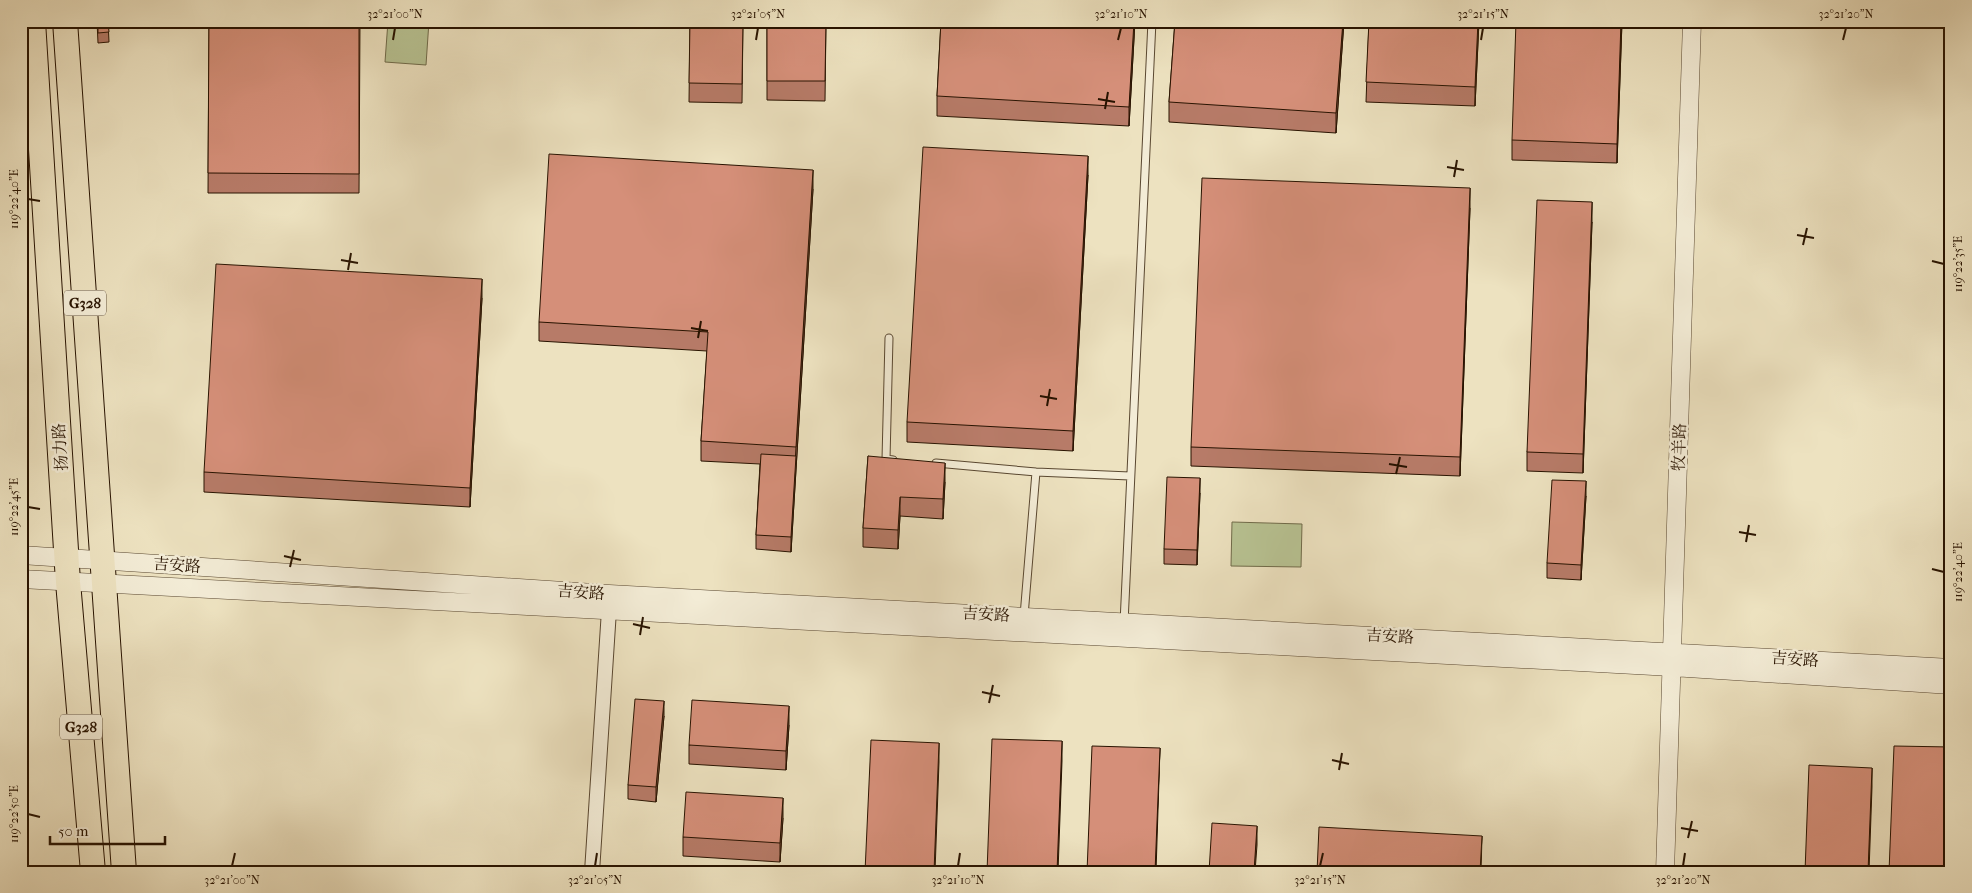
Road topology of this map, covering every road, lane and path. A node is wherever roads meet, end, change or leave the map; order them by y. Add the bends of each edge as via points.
1 (33, 21) edge
2 (65, 21) edge
3 (1152, 21) edge
4 (1692, 21) edge
5 (889, 338) dead end
6 (904, 461) edge
7 (923, 462) edge
8 (1036, 472) junction
9 (1130, 476) junction
10 (21, 555) edge
11 (66, 558) junction
12 (104, 561) junction
13 (21, 579) edge
14 (68, 582) junction
15 (105, 584) junction
16 (609, 610) junction
17 (1024, 624) junction
18 (1124, 630) junction
19 (1673, 659) junction
20 (1951, 668) edge
21 (1951, 685) edge
22 (93, 872) edge
23 (124, 872) edge
24 (592, 872) edge
25 (1665, 872) edge

1 - 11 highway, 扬力路 / G328
2 - 12 highway, G328
3 - 9 lane
4 - 19 street, 牧羊路
5 - 6 lane via 886,459
7 - 8 lane
8 - 9 lane
8 - 17 lane
9 - 18 lane
10 - 11 street, 吉安路
11 - 12 street, 吉安路
11 - 14 highway, 扬力路 / G328
12 - 15 highway, G328
12 - 17 street, 吉安路
13 - 14 street, 吉安路
14 - 15 street, 吉安路
14 - 22 highway, 扬力路 / G328
15 - 16 street, 吉安路
15 - 23 highway, G328
16 - 17 street, 吉安路
16 - 24 street
17 - 18 street, 吉安路
18 - 19 street, 吉安路
19 - 20 street, 吉安路
19 - 21 street, 吉安路
19 - 25 street, 牧羊路

